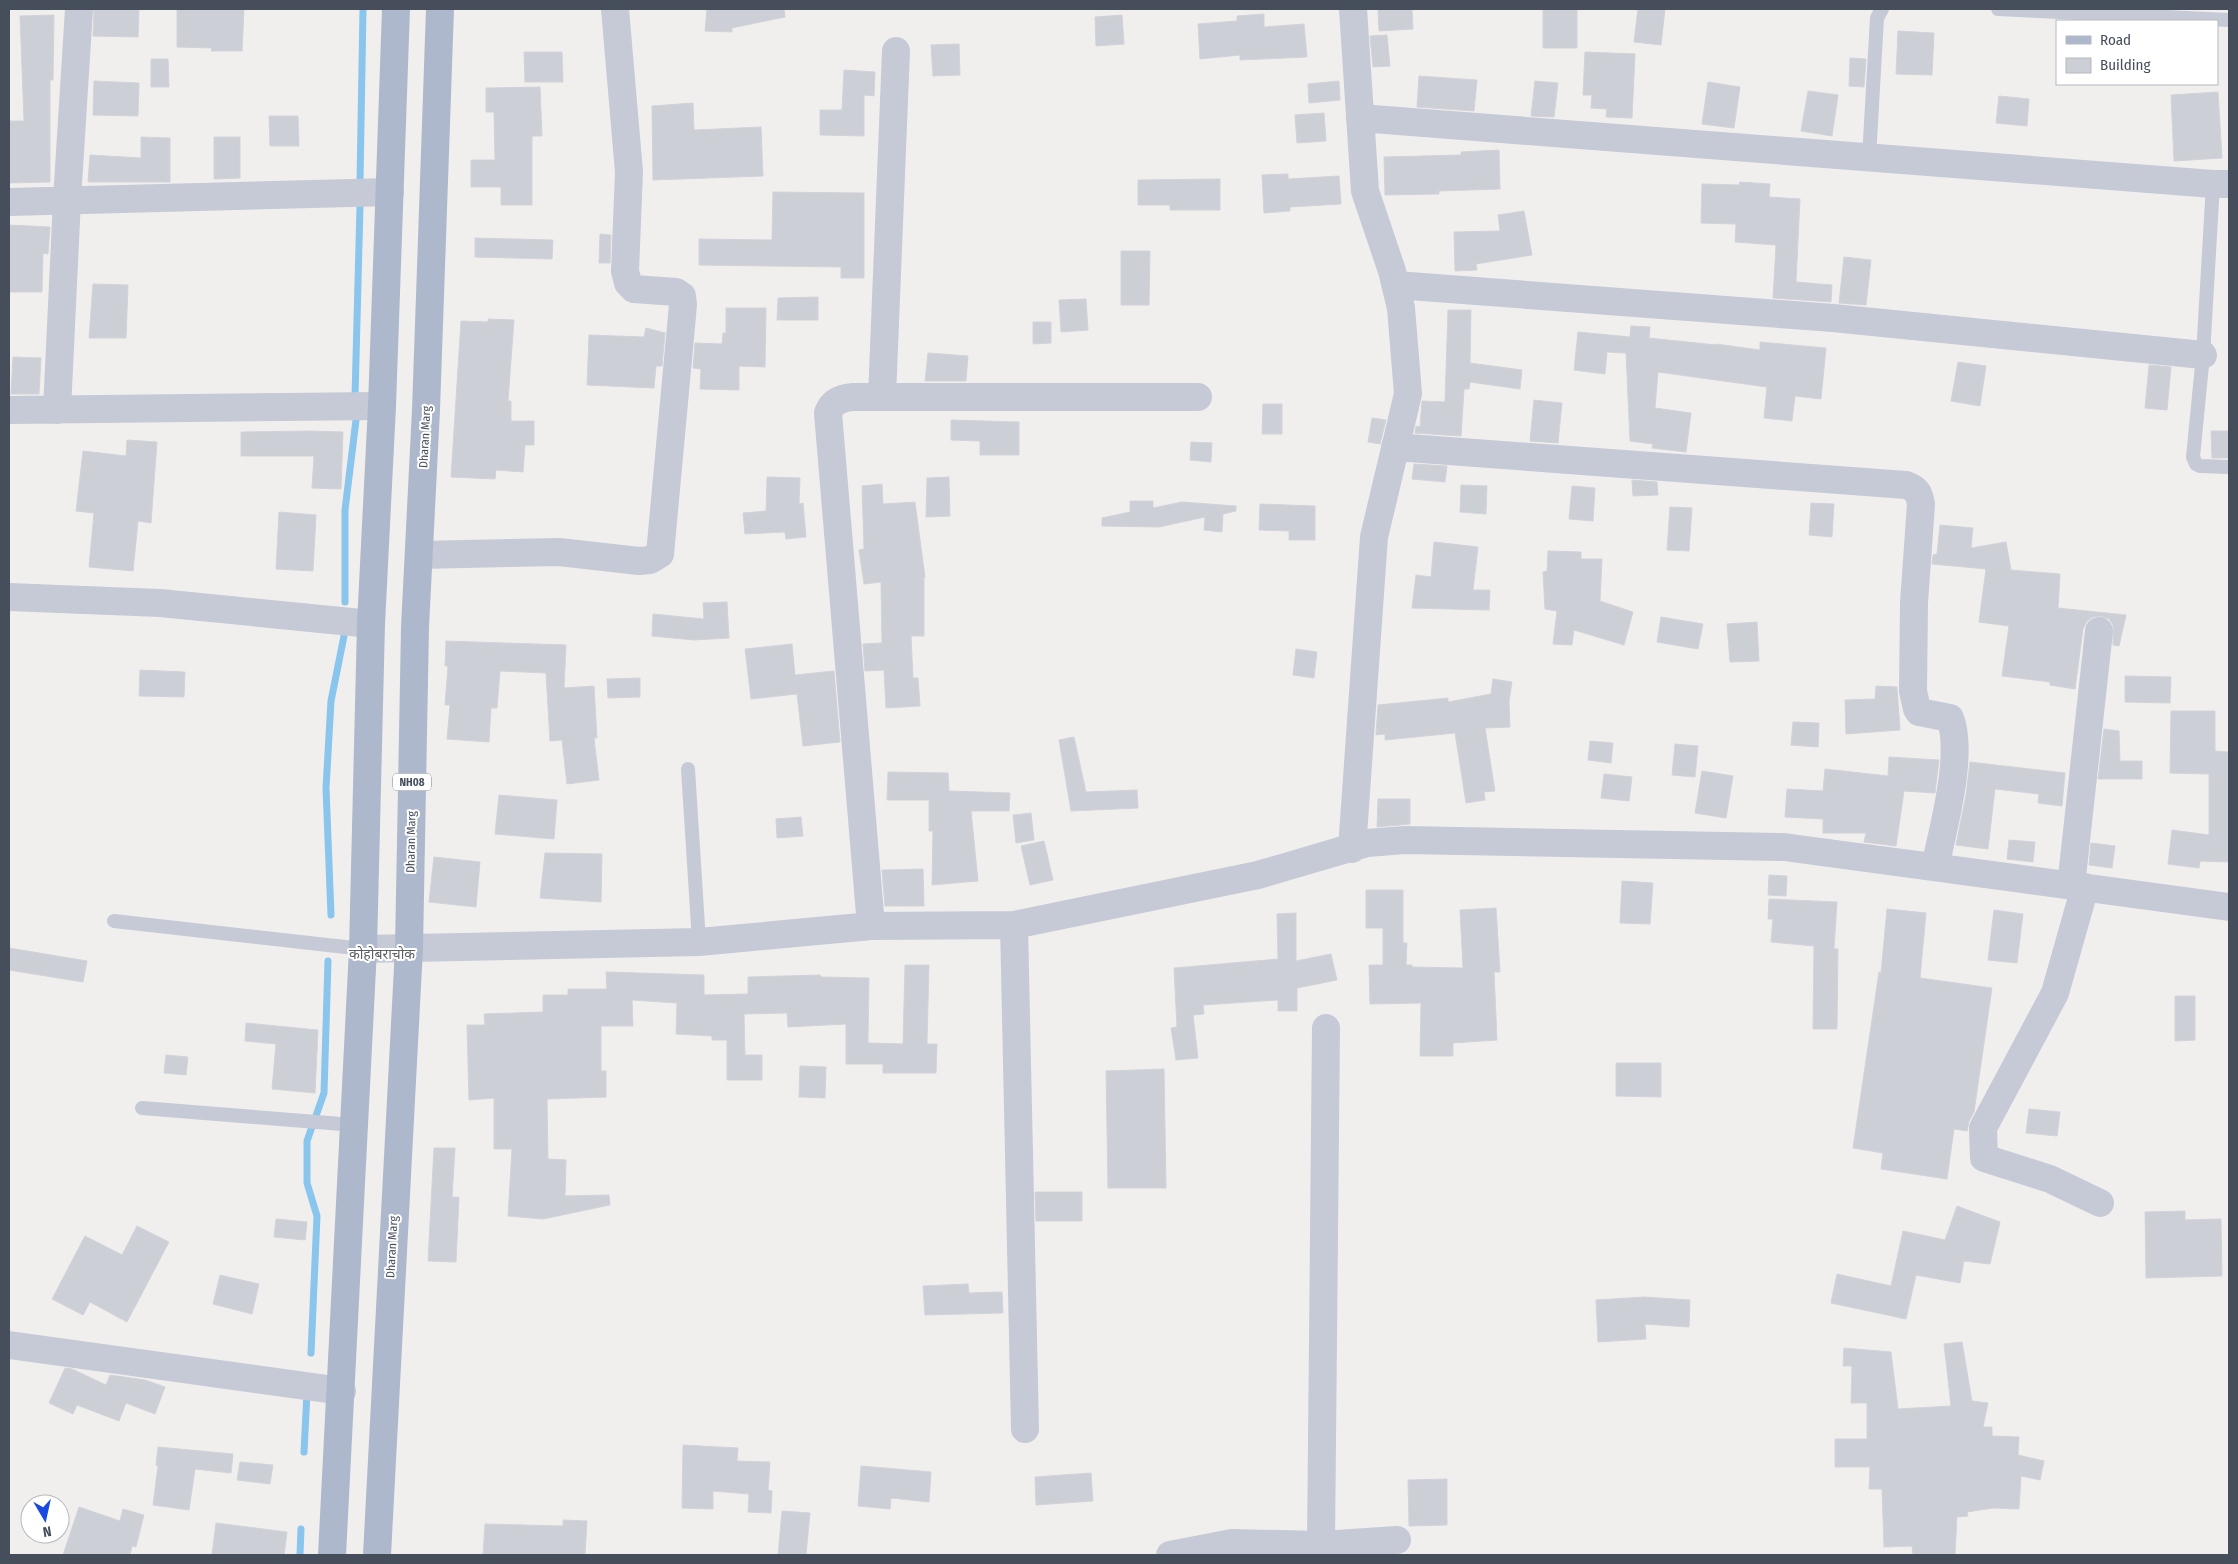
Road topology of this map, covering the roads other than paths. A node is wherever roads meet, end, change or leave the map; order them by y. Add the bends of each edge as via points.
1 (79, 9) edge
2 (396, 9) edge
3 (440, 9) edge
4 (615, 9) edge
5 (1353, 9) edge
6 (1882, 9) edge
7 (1998, 9) edge
8 (2229, 20) edge
9 (896, 51) dead end
10 (1360, 118) junction
11 (1869, 158) junction
12 (2221, 184) edge
13 (390, 192) junction
14 (66, 200) junction
15 (9, 202) edge
16 (1396, 285) junction
17 (2203, 355) junction
18 (882, 397) junction
19 (1198, 397) dead end
20 (382, 406) junction
21 (9, 410) edge
22 (57, 410) junction
23 (1395, 447) junction
24 (2229, 467) edge
25 (419, 555) junction
26 (9, 597) edge
27 (371, 624) junction
28 (2099, 631) dead end
29 (688, 769) dead end
30 (1352, 849) junction
31 (1935, 867) junction
32 (2078, 886) junction
33 (2229, 907) edge
34 (114, 921) dead end
35 (1014, 925) junction
36 (871, 926) junction
37 (699, 942) junction
38 (409, 948) junction
39 (363, 950) junction
40 (1326, 1028) dead end
41 (142, 1108) dead end
42 (354, 1124) junction
43 (2100, 1204) dead end
44 (9, 1345) edge
45 (342, 1391) junction
46 (1025, 1429) dead end
47 (1398, 1540) dead end
48 (1321, 1545) junction
49 (332, 1555) edge
50 (377, 1555) edge
51 (1170, 1555) edge

1 - 14 street
2 - 13 main road
3 - 25 main road, Dharan Marg / NH08
4 - 25 street via 629,172 626,279 634,289 676,292 683,300 660,554 650,560 639,561 559,552
5 - 10 street
6 - 11 lane via 1876,18
7 - 8 lane
9 - 18 street
10 - 11 street
10 - 16 street via 1366,191
11 - 12 street
12 - 17 lane
13 - 14 street
13 - 20 main road
14 - 15 street
14 - 22 street
16 - 17 street via 1832,318
16 - 23 street via 1408,394
17 - 24 lane via 2193,457 2200,466
18 - 19 street
18 - 36 street via 842,398 830,407 828,413
20 - 22 street
20 - 27 main road
21 - 22 street
23 - 30 street via 1374,537
23 - 31 street via 1914,488 1921,504 1914,603 1913,691 1919,712 1950,718 1954,734 1951,794
25 - 38 main road, Dharan Marg / NH08
26 - 27 street via 160,603
27 - 39 main road
28 - 32 street
29 - 37 lane
30 - 31 street via 1405,840 1784,846
30 - 35 street via 1258,875
31 - 32 street
32 - 33 street
32 - 43 street via 2055,993 1983,1128 1984,1158 2050,1179
34 - 39 lane
35 - 36 street
35 - 46 street
36 - 37 street
37 - 38 street
38 - 39 street
38 - 50 main road, Dharan Marg / NH08
39 - 42 main road
40 - 48 street
41 - 42 lane
42 - 45 main road
44 - 45 street
45 - 49 main road
47 - 48 street
48 - 51 street via 1232,1543

